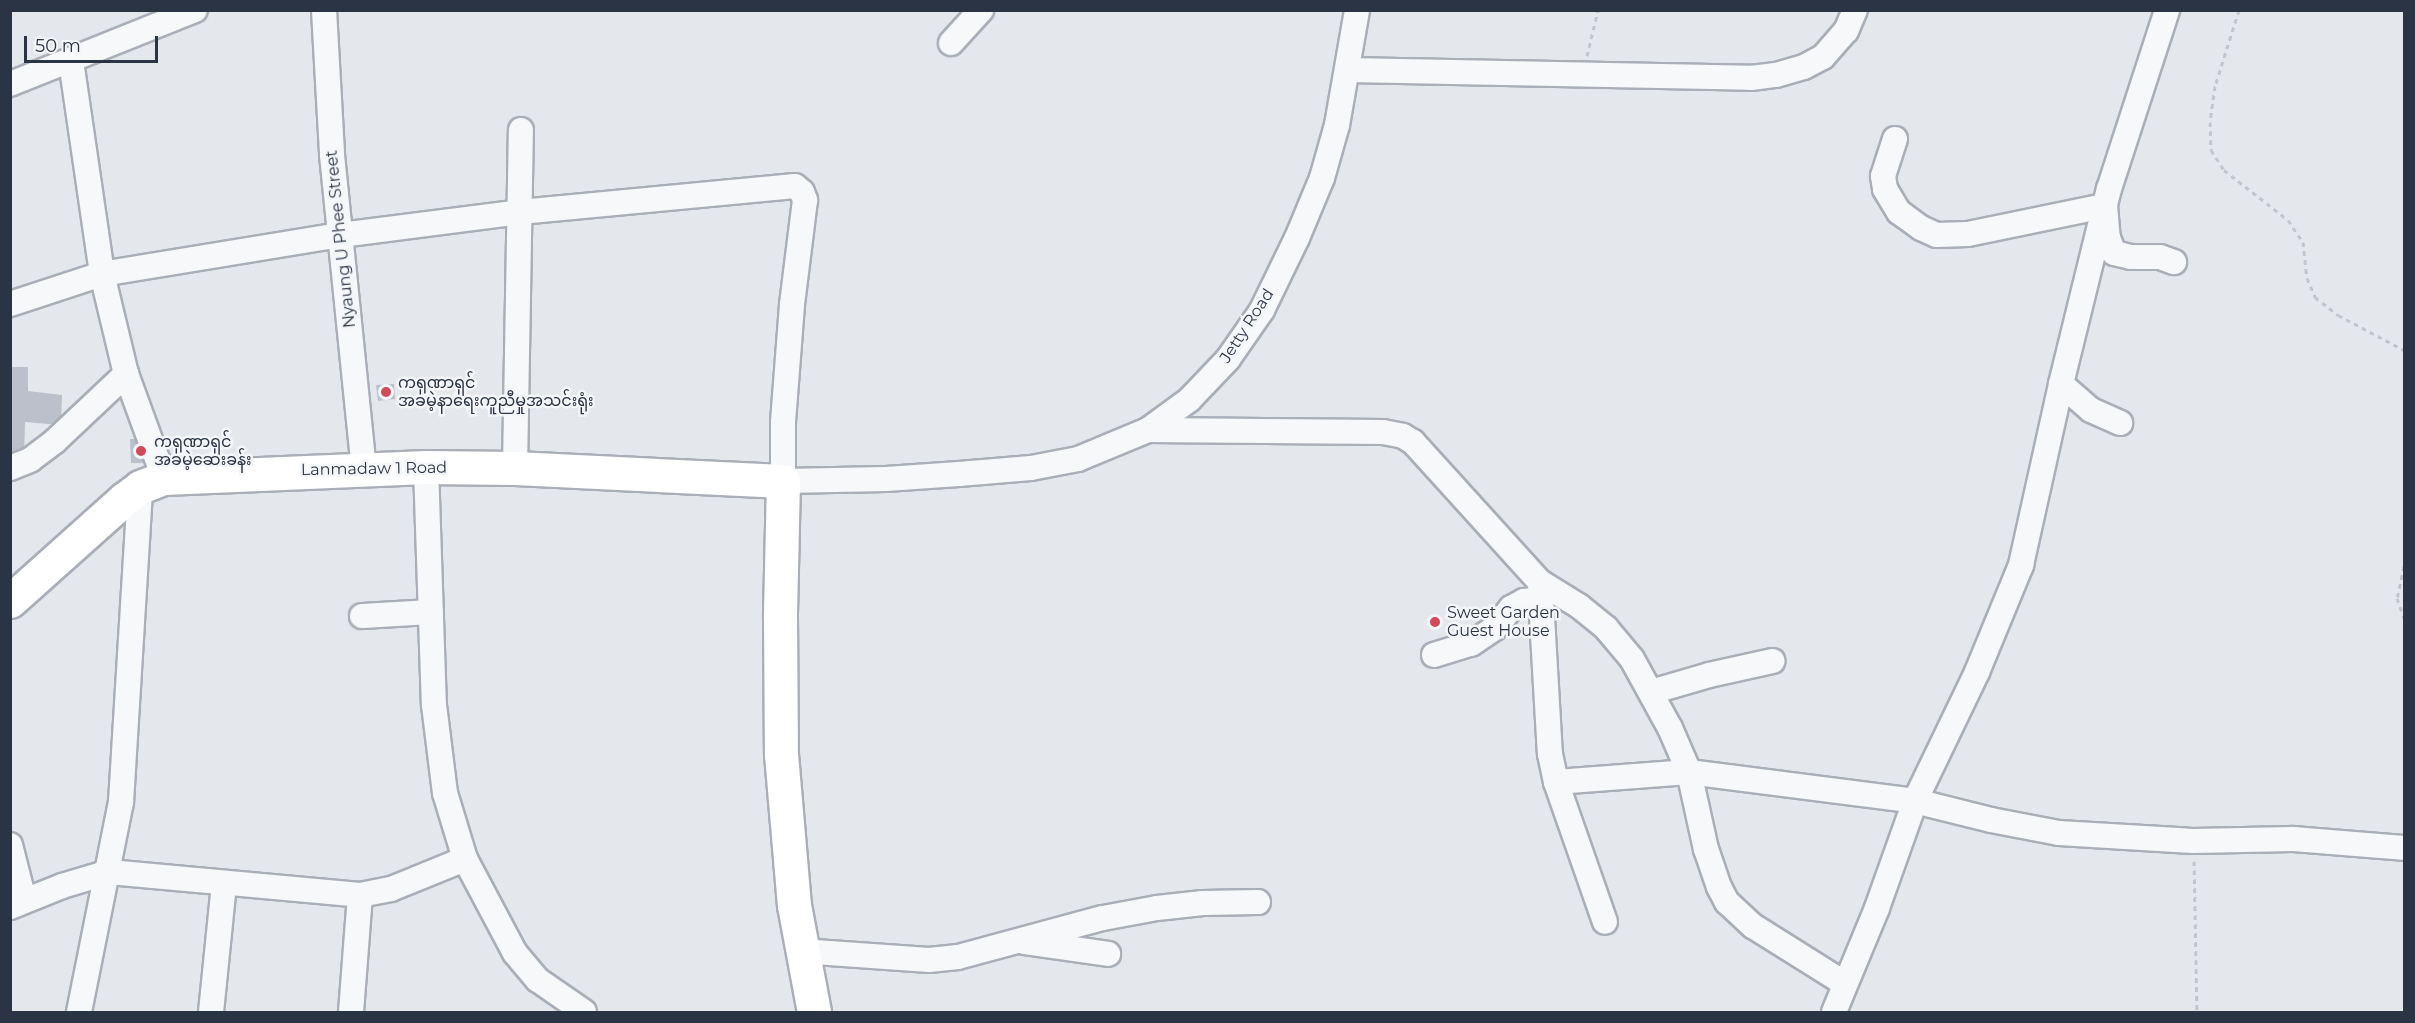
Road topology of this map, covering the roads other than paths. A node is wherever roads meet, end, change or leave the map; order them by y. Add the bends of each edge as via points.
1 (195, 10) edge
2 (324, 10) edge
3 (981, 10) edge
4 (1356, 10) edge
5 (1855, 10) edge
6 (2167, 10) edge
7 (951, 43) dead end
8 (71, 62) junction
9 (1348, 70) junction
10 (10, 84) edge
11 (522, 130) dead end
12 (1895, 139) dead end
13 (2105, 206) junction
14 (520, 212) junction
15 (341, 235) junction
16 (2174, 262) dead end
17 (102, 274) junction
18 (10, 304) edge
19 (126, 374) junction
20 (2061, 384) junction
21 (2120, 423) dead end
22 (1148, 430) junction
23 (426, 467) junction
24 (10, 468) edge
25 (364, 468) junction
26 (515, 468) junction
27 (783, 481) junction
28 (152, 483) junction
29 (1541, 590) junction
30 (10, 601) edge
31 (431, 612) junction
32 (362, 616) dead end
33 (1434, 655) dead end
34 (1772, 661) dead end
35 (1651, 692) junction
36 (1689, 772) junction
37 (1556, 782) junction
38 (1915, 801) junction
39 (10, 845) edge
40 (2404, 848) edge
41 (465, 859) junction
42 (109, 872) junction
43 (224, 885) junction
44 (360, 895) junction
45 (1258, 902) dead end
46 (17, 904) edge
47 (1605, 922) dead end
48 (1014, 940) junction
49 (801, 951) junction
50 (1108, 954) dead end
51 (1844, 982) junction
52 (79, 1012) edge
53 (211, 1012) edge
54 (351, 1012) edge
55 (584, 1012) edge
56 (814, 1012) edge
57 (1834, 1012) edge

1 - 8 street
2 - 15 street, Nyaung U Phee Street
3 - 7 street
4 - 9 street, Jetty Road
5 - 9 street via 1846,31 1823,57 1776,75 1750,78
6 - 13 street
8 - 10 street
8 - 17 street
9 - 22 street, Jetty Road via 1337,126 1310,211 1262,310 1228,359 1189,400
11 - 14 street
12 - 13 street via 1883,176 1885,189 1899,212 1937,235 1968,234
13 - 16 street via 2108,238 2114,253
13 - 20 street
14 - 15 street
14 - 26 street
14 - 27 street via 786,186 795,186 802,192 805,200 783,422
15 - 17 street
15 - 25 street, Nyaung U Phee Street
17 - 18 street
17 - 19 street
19 - 24 street via 55,441 30,460
19 - 28 street
20 - 21 street via 2091,410
20 - 38 street via 2022,565 1977,672
22 - 27 street, Jetty Road via 1078,459 1031,468 886,479
22 - 29 street via 1383,432 1403,436 1413,442
23 - 25 highway, Lanmadaw 1 Road
23 - 26 highway, Lanmadaw 1 Road
23 - 31 street
25 - 28 highway, Lanmadaw 1 Road
26 - 27 highway, Lanmadaw 1 Road
27 - 49 highway via 781,754
28 - 30 highway via 86,531
28 - 42 street via 121,802
29 - 33 street via 1511,608 1495,628 1471,644
29 - 35 street via 1579,606 1606,628 1632,659
29 - 37 street via 1550,754
31 - 32 street
31 - 41 street via 440,759 445,793
34 - 35 street
35 - 36 street
36 - 37 street
36 - 38 street
36 - 51 street via 1709,860 1727,902 1753,926
37 - 47 street
38 - 40 street via 2059,833 2193,841 2293,839
38 - 51 street via 1877,908
39 - 46 street
41 - 44 street via 391,889
41 - 55 street via 515,953 538,980
42 - 43 street
42 - 46 street
42 - 52 street
43 - 44 street
43 - 53 street
44 - 54 street
45 - 48 street via 1157,908
48 - 49 street via 958,957 929,960
48 - 50 street
49 - 56 highway
51 - 57 street

